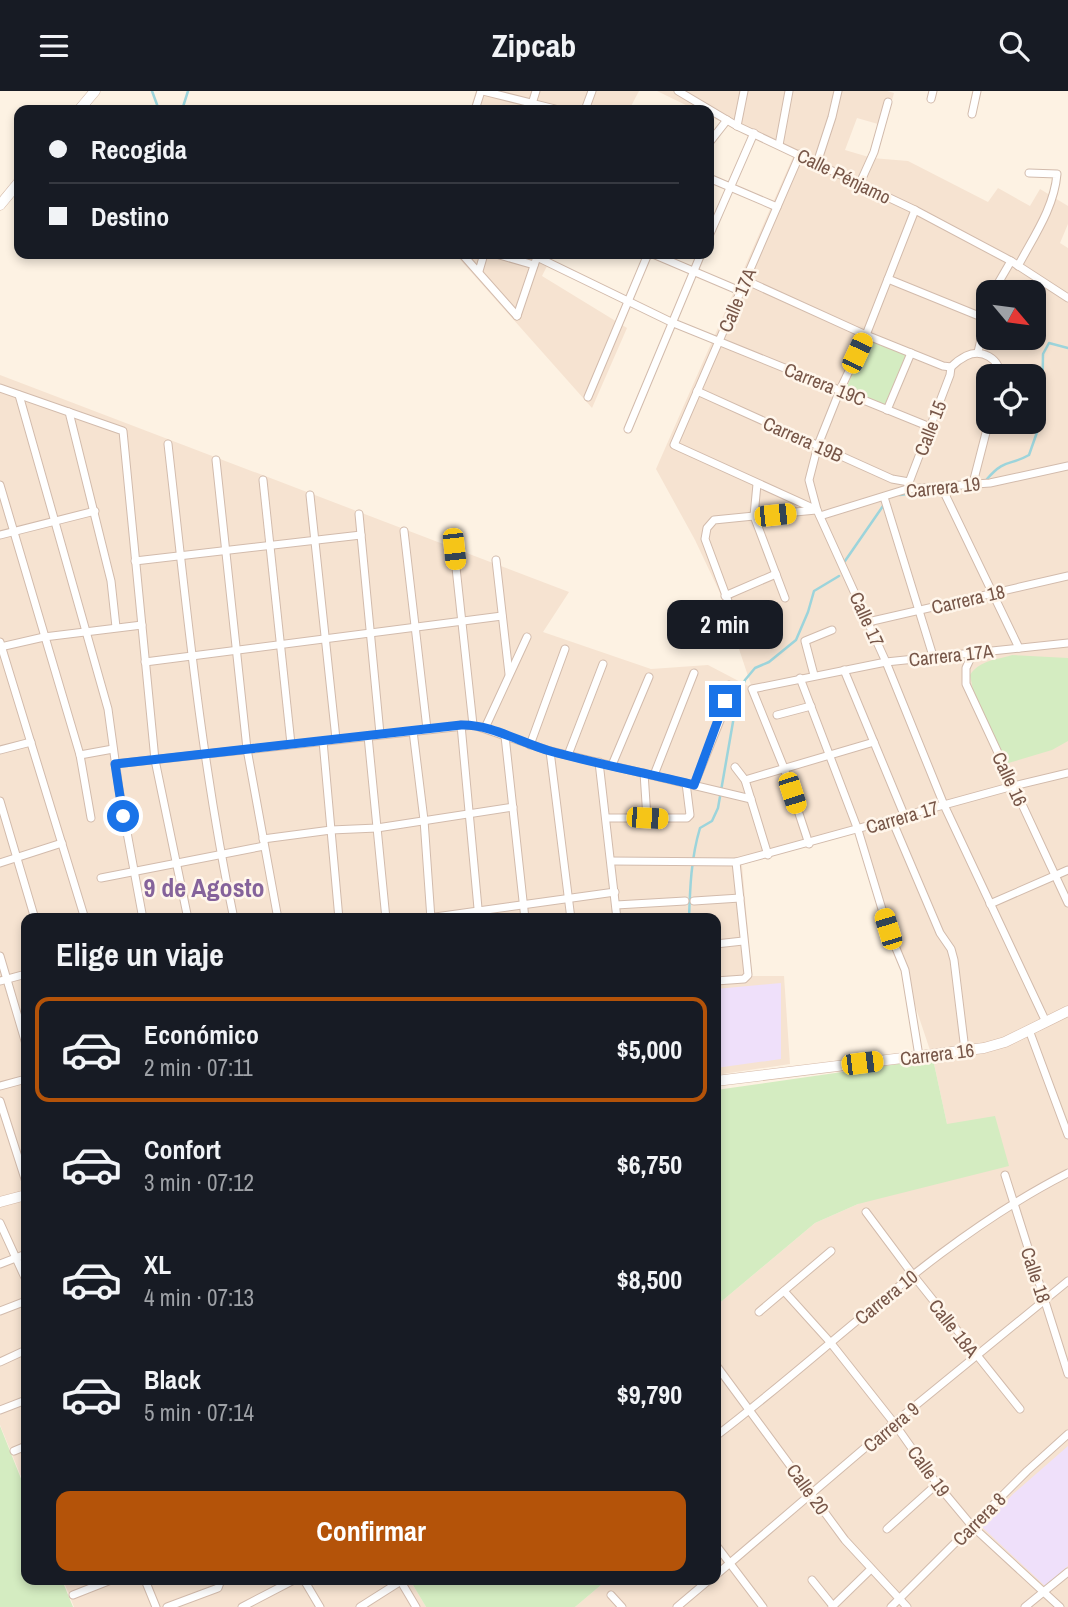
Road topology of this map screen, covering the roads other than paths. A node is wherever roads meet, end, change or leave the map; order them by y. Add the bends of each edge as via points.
1 (95, 91) edge
2 (482, 91) edge
3 (678, 91) edge
4 (744, 91) edge
5 (789, 91) edge
6 (838, 91) edge
7 (977, 91) edge
8 (688, 94) edge
9 (888, 102) dead end
10 (83, 105) edge
11 (525, 105) edge
12 (704, 105) edge
13 (714, 111) edge
14 (972, 114) dead end
15 (727, 120) junction
16 (737, 126) junction
17 (754, 133) junction
18 (714, 137) edge
19 (779, 145) junction
20 (800, 154) junction
21 (817, 163) junction
22 (1029, 173) dead end
23 (714, 180) edge
24 (860, 183) junction
25 (14, 188) edge
26 (730, 188) junction
27 (0, 205) edge
28 (777, 207) junction
29 (915, 210) junction
30 (714, 225) edge
31 (467, 259) edge
32 (483, 259) edge
33 (536, 259) edge
34 (538, 259) edge
35 (648, 259) edge
36 (663, 259) edge
37 (699, 259) edge
38 (1014, 264) junction
39 (479, 271) junction
40 (693, 271) junction
41 (888, 279) junction
42 (745, 280) junction
43 (1002, 280) edge
44 (740, 291) junction
45 (1068, 297) edge
46 (629, 303) junction
47 (976, 315) edge
48 (671, 322) junction
49 (866, 335) junction
50 (719, 341) junction
51 (978, 352) joint
52 (911, 353) junction
53 (997, 364) edge
54 (951, 367) junction
55 (0, 388) edge
56 (840, 390) junction
57 (697, 391) junction
58 (19, 394) junction
59 (588, 397) dead end
60 (887, 409) junction
61 (69, 412) junction
62 (930, 427) junction
63 (628, 429) dead end
64 (986, 434) edge
65 (168, 444) dead end
66 (818, 445) junction
67 (216, 460) dead end
68 (1068, 466) edge
69 (263, 479) dead end
70 (758, 484) junction
71 (973, 484) junction
72 (0, 485) edge
73 (908, 485) junction
74 (942, 486) junction
75 (310, 495) dead end
76 (884, 497) junction
77 (95, 511) junction
78 (818, 513) junction
79 (359, 514) dead end
80 (754, 516) junction
81 (55, 521) junction
82 (13, 531) junction
83 (404, 531) dead end
84 (0, 535) edge
85 (361, 535) junction
86 (316, 540) junction
87 (270, 545) junction
88 (454, 549) dead end
89 (225, 551) junction
90 (181, 556) junction
91 (496, 560) dead end
92 (135, 561) junction
93 (776, 574) junction
94 (1068, 576) edge
95 (992, 593) junction
96 (726, 596) junction
97 (785, 598) dead end
98 (918, 610) junction
99 (502, 616) junction
100 (461, 621) junction
101 (868, 622) junction
102 (142, 625) junction
103 (116, 627) junction
104 (415, 628) junction
105 (832, 629) dead end
106 (88, 632) junction
107 (371, 633) junction
108 (44, 637) junction
109 (527, 637) dead end
110 (327, 639) junction
111 (1068, 643) edge
112 (744, 644) dead end
113 (1, 645) edge
114 (281, 645) junction
115 (1019, 648) junction
116 (565, 649) dead end
117 (235, 650) junction
118 (973, 653) junction
119 (190, 656) junction
120 (933, 656) junction
121 (145, 662) junction
122 (886, 662) junction
123 (603, 664) dead end
124 (844, 670) junction
125 (694, 673) dead end
126 (509, 674) junction
127 (814, 675) junction
128 (649, 677) dead end
129 (800, 678) junction
130 (729, 685) dead end
131 (811, 706) junction
132 (777, 715) dead end
133 (461, 725) junction
134 (473, 725) junction
135 (485, 728) junction
136 (427, 729) junction
137 (413, 731) junction
138 (380, 734) junction
139 (368, 736) junction
140 (506, 736) junction
141 (336, 739) junction
142 (323, 741) junction
143 (31, 742) junction
144 (874, 742) junction
145 (291, 744) junction
146 (530, 745) junction
147 (113, 749) junction
148 (247, 749) junction
149 (0, 750) edge
150 (550, 751) junction
151 (204, 754) junction
152 (829, 754) junction
153 (80, 755) junction
154 (568, 755) junction
155 (155, 760) junction
156 (599, 762) junction
157 (115, 764) junction
158 (612, 765) junction
159 (735, 767) dead end
160 (784, 768) junction
161 (644, 773) junction
162 (1068, 773) edge
163 (654, 775) junction
164 (745, 780) junction
165 (690, 784) junction
166 (1013, 786) junction
167 (751, 799) junction
168 (0, 801) edge
169 (944, 805) junction
170 (513, 807) junction
171 (467, 815) junction
172 (905, 817) junction
173 (91, 818) dead end
174 (606, 818) junction
175 (647, 818) junction
176 (892, 820) junction
177 (424, 821) junction
178 (377, 828) junction
179 (331, 830) junction
180 (858, 830) junction
181 (264, 842) junction
182 (62, 843) junction
183 (809, 844) junction
184 (220, 853) junction
185 (768, 855) junction
186 (18, 858) junction
187 (176, 861) junction
188 (611, 861) junction
189 (736, 862) junction
190 (0, 863) edge
191 (133, 870) junction
192 (1068, 870) edge
193 (1055, 876) junction
194 (101, 878) dead end
195 (615, 892) junction
196 (568, 898) junction
197 (740, 898) junction
198 (1068, 902) edge
199 (990, 904) junction
200 (524, 905) junction
201 (616, 905) junction
202 (33, 913) edge
203 (83, 913) edge
204 (142, 913) edge
205 (187, 913) edge
206 (233, 913) edge
207 (277, 913) edge
208 (338, 913) edge
209 (385, 913) edge
210 (431, 913) edge
211 (478, 913) edge
212 (487, 913) edge
213 (525, 913) edge
214 (569, 913) edge
215 (617, 913) edge
216 (743, 941) junction
217 (721, 943) edge
218 (0, 956) edge
219 (21, 975) edge
220 (3, 980) edge
221 (721, 980) edge
222 (1068, 1011) edge
223 (1046, 1022) junction
224 (21, 1030) edge
225 (1030, 1030) junction
226 (965, 1050) junction
227 (919, 1056) junction
228 (21, 1080) edge
229 (721, 1080) edge
230 (0, 1086) edge
231 (0, 1101) edge
232 (1068, 1131) edge
233 (21, 1166) edge
234 (1068, 1173) edge
235 (1005, 1175) dead end
236 (21, 1196) edge
237 (0, 1202) edge
238 (1013, 1205) junction
239 (866, 1212) dead end
240 (0, 1223) edge
241 (831, 1251) dead end
242 (21, 1254) edge
243 (21, 1256) edge
244 (0, 1264) edge
245 (913, 1275) junction
246 (1068, 1281) edge
247 (784, 1290) junction
248 (1044, 1300) junction
249 (21, 1303) edge
250 (0, 1311) edge
251 (759, 1312) dead end
252 (830, 1342) junction
253 (21, 1352) edge
254 (977, 1356) junction
255 (0, 1361) edge
256 (721, 1373) edge
257 (1068, 1374) edge
258 (21, 1402) edge
259 (1020, 1409) dead end
260 (0, 1410) edge
261 (749, 1411) junction
262 (894, 1423) junction
263 (721, 1432) edge
264 (1068, 1434) edge
265 (21, 1448) edge
266 (15, 1451) dead end
267 (937, 1484) junction
268 (812, 1493) junction
269 (972, 1527) junction
270 (887, 1528) dead end
271 (721, 1551) edge
272 (730, 1563) junction
273 (871, 1569) junction
274 (721, 1571) edge
275 (1068, 1571) edge
276 (812, 1580) dead end
277 (98, 1585) edge
278 (147, 1585) edge
279 (220, 1585) edge
280 (284, 1585) edge
281 (307, 1585) edge
282 (394, 1585) edge
283 (402, 1585) edge
284 (703, 1585) edge
285 (1044, 1591) junction
286 (73, 1595) dead end
287 (611, 1595) dead end
288 (900, 1598) junction
289 (156, 1607) edge
290 (167, 1607) edge
291 (242, 1607) edge
292 (320, 1607) edge
293 (360, 1607) edge
294 (416, 1607) edge
295 (622, 1607) edge
296 (677, 1607) edge
297 (763, 1607) edge
298 (833, 1607) edge
299 (891, 1607) edge
300 (907, 1607) edge
301 (1025, 1607) edge
302 (1060, 1607) edge

1 - 10 main road
2 - 11 street
3 - 8 street, Calle Pénjamo
4 - 16 street
5 - 19 street
6 - 21 street
7 - 14 street
8 - 12 street, Calle Pénjamo
9 - 24 street
13 - 15 street, Calle Pénjamo
15 - 16 street, Calle Pénjamo
15 - 18 street
16 - 17 street, Calle Pénjamo
17 - 19 street, Calle Pénjamo
17 - 26 street
19 - 20 street, Calle Pénjamo
20 - 21 street, Calle Pénjamo
20 - 28 street, Calle 17A
21 - 24 street, Calle Pénjamo
22 - 38 street via 1057,174 1056,190 1049,210
23 - 26 street
24 - 29 street, Calle Pénjamo
25 - 27 main road
26 - 28 street
26 - 30 street
28 - 42 street, Calle 17A
29 - 38 street, Calle Pénjamo
29 - 41 street, Calle 17
31 - 39 street
32 - 39 street
33 - 39 street via 517,316
34 - 46 street, Carrera 19C
35 - 46 street
36 - 40 street
37 - 40 street
38 - 43 street
38 - 45 street, Calle Pénjamo
40 - 44 street
40 - 48 street
41 - 47 street
41 - 49 street, Calle 17
42 - 44 street, Calle 17A
42 - 49 street
44 - 50 street, Calle 17A
46 - 48 street, Carrera 19C
46 - 59 street
48 - 50 street, Carrera 19C
48 - 63 street
49 - 52 street
49 - 56 street, Calle 17
50 - 56 street, Carrera 19C
50 - 57 street, Calle 17A
51 - 53 street
51 - 54 street
52 - 54 street
52 - 60 street
54 - 62 street, Calle 15
55 - 58 street
56 - 60 street, Carrera 19C
56 - 66 street, Calle 17
57 - 66 street, Carrera 19B
57 - 70 street, Calle 17A via 674,445
58 - 61 street
58 - 81 street
60 - 62 street, Carrera 19C
61 - 77 street
61 - 92 street via 123,431
62 - 73 street, Calle 15
64 - 71 street
65 - 90 street
66 - 73 street, Carrera 19B
66 - 78 street, Calle 17 via 809,480
67 - 89 street
68 - 71 street, Carrera 19
69 - 87 street
70 - 78 street
70 - 80 street
71 - 74 street, Carrera 19
72 - 82 street
73 - 74 street, Carrera 19
73 - 76 street, Carrera 19
74 - 95 street
75 - 86 street
76 - 78 street, Carrera 19
76 - 98 street
77 - 81 street
77 - 103 street
78 - 80 street, Carrera 19
78 - 101 street, Calle 17
79 - 85 street
80 - 93 street
80 - 96 street, Carrera 19 via 714,520 708,528 705,539
81 - 82 street
81 - 106 street
82 - 84 street
82 - 108 street
83 - 104 street
85 - 86 street
85 - 107 street
86 - 87 street
86 - 110 street
87 - 89 street
87 - 114 street
88 - 100 street
89 - 90 street
89 - 117 street
90 - 92 street
90 - 119 street
91 - 99 street
92 - 102 street
93 - 96 street
93 - 97 street
94 - 95 street, Carrera 18
95 - 98 street, Carrera 18
95 - 115 street
96 - 112 street
98 - 101 street, Carrera 18
98 - 120 street
99 - 100 street
99 - 126 street
100 - 104 street
100 - 134 street
101 - 122 street, Calle 17
102 - 103 street
102 - 121 street
103 - 106 street
104 - 107 street
104 - 136 street
105 - 127 street via 805,641
106 - 108 street
106 - 147 street
107 - 110 street
107 - 138 street
108 - 113 street
108 - 153 street
109 - 126 street
110 - 114 street
110 - 141 street
111 - 115 street, Carrera 17A
113 - 143 street
114 - 117 street
114 - 145 street
115 - 118 street, Carrera 17A
116 - 146 street
117 - 119 street
117 - 148 street
118 - 120 street, Carrera 17A
118 - 166 street, Calle 16 via 966,668 966,684
119 - 121 street
119 - 151 street
120 - 122 street, Carrera 17A
121 - 155 street
122 - 124 street, Carrera 17A
122 - 169 street, Calle 17
123 - 154 street
124 - 127 street, Carrera 17A
124 - 144 street
125 - 163 street
126 - 135 street
127 - 129 street, Carrera 17A
128 - 158 street
129 - 131 street
129 - 160 street, Carrera 17A via 752,689
130 - 165 street via 721,717
131 - 132 street
131 - 152 street
133 - 134 street
133 - 136 street
133 - 171 street
134 - 135 street
135 - 140 street
136 - 137 street
137 - 138 street
137 - 177 street
138 - 139 street
139 - 141 street
139 - 178 street
140 - 146 street
140 - 170 street
141 - 142 street
142 - 145 street
142 - 179 street
143 - 149 street
143 - 182 street
144 - 152 street
144 - 172 street
145 - 148 street
146 - 150 street
147 - 153 street
147 - 157 street
148 - 151 street
148 - 181 street
150 - 154 street
150 - 196 street
151 - 155 street
151 - 184 street
152 - 160 street
152 - 180 street
153 - 173 street
154 - 156 street
155 - 157 street
155 - 187 street
156 - 158 street
156 - 174 street
157 - 191 street
158 - 161 street
159 - 164 street
160 - 164 street
160 - 183 street
161 - 163 street
161 - 175 street
162 - 166 street, Carrera 17
163 - 165 street
164 - 167 street
165 - 167 street
165 - 175 street via 687,818
166 - 169 street, Carrera 17
166 - 193 street, Calle 16
167 - 185 street
168 - 186 street
169 - 172 street, Carrera 17
169 - 199 street, Calle 17
170 - 171 street
170 - 200 street
171 - 177 street
171 - 211 street
172 - 176 street, Carrera 17
174 - 175 street
174 - 188 street
176 - 180 street, Carrera 17
176 - 226 street via 951,949
177 - 178 street
177 - 210 street
178 - 179 street
178 - 209 street
179 - 181 street
179 - 208 street
180 - 183 street, Carrera 17
180 - 227 street via 908,979
181 - 184 street
181 - 207 street
182 - 186 street
182 - 203 street
183 - 185 street, Carrera 17
184 - 187 street
184 - 206 street
185 - 189 street, Carrera 17
186 - 190 street
186 - 202 street
187 - 191 street
187 - 205 street
188 - 189 street, Carrera 17
188 - 195 street
189 - 197 street
191 - 194 street
191 - 204 street
192 - 193 street
193 - 198 street, Calle 16
193 - 199 street
195 - 196 street
195 - 201 street
196 - 200 street
196 - 214 street
197 - 201 street
197 - 216 street
199 - 223 street, Calle 17
200 - 212 street
200 - 213 street
201 - 215 street
216 - 217 street
216 - 221 street via 747,976
218 - 220 street
219 - 220 street
220 - 224 street
222 - 223 main road, Carrera 16
223 - 225 main road, Carrera 16
225 - 226 main road, Carrera 16 via 1004,1042
225 - 232 street
226 - 227 main road, Carrera 16
227 - 229 main road, Carrera 16
228 - 230 street
231 - 233 street
234 - 238 street, Carrera 10
235 - 238 street, Calle 18
236 - 237 main road
238 - 245 street, Carrera 10
238 - 248 street, Calle 18
239 - 245 street, Calle 18A
240 - 242 street
241 - 247 street
243 - 244 street
245 - 252 street, Carrera 10
245 - 254 street, Calle 18A
246 - 248 street, Carrera 9
247 - 251 street
247 - 252 street, Calle 19
248 - 254 street, Carrera 9
248 - 257 street, Calle 18
249 - 250 street
252 - 261 street, Carrera 10
252 - 262 street, Calle 19
253 - 255 street
254 - 259 street, Calle 18A
254 - 262 street, Carrera 9
256 - 261 street, Calle 20
258 - 260 street
261 - 263 street, Carrera 10
261 - 268 street, Calle 20
262 - 267 street, Calle 19
262 - 268 street, Carrera 9
264 - 269 street, Carrera 8
265 - 266 street
267 - 269 street, Calle 19
267 - 270 street
268 - 272 street, Carrera 9
268 - 273 street, Calle 20
269 - 285 street, Calle 19
269 - 288 street, Carrera 8
271 - 272 street
272 - 274 street, Carrera 9
272 - 297 street
273 - 288 street, Calle 20
273 - 298 street
275 - 285 street
276 - 298 street
277 - 286 street
278 - 289 street
279 - 290 street
280 - 291 street
281 - 292 street
282 - 293 street
283 - 294 street
284 - 296 street
285 - 301 street
285 - 302 street, Calle 19
287 - 295 street
288 - 299 street, Carrera 8
288 - 300 street, Calle 20

